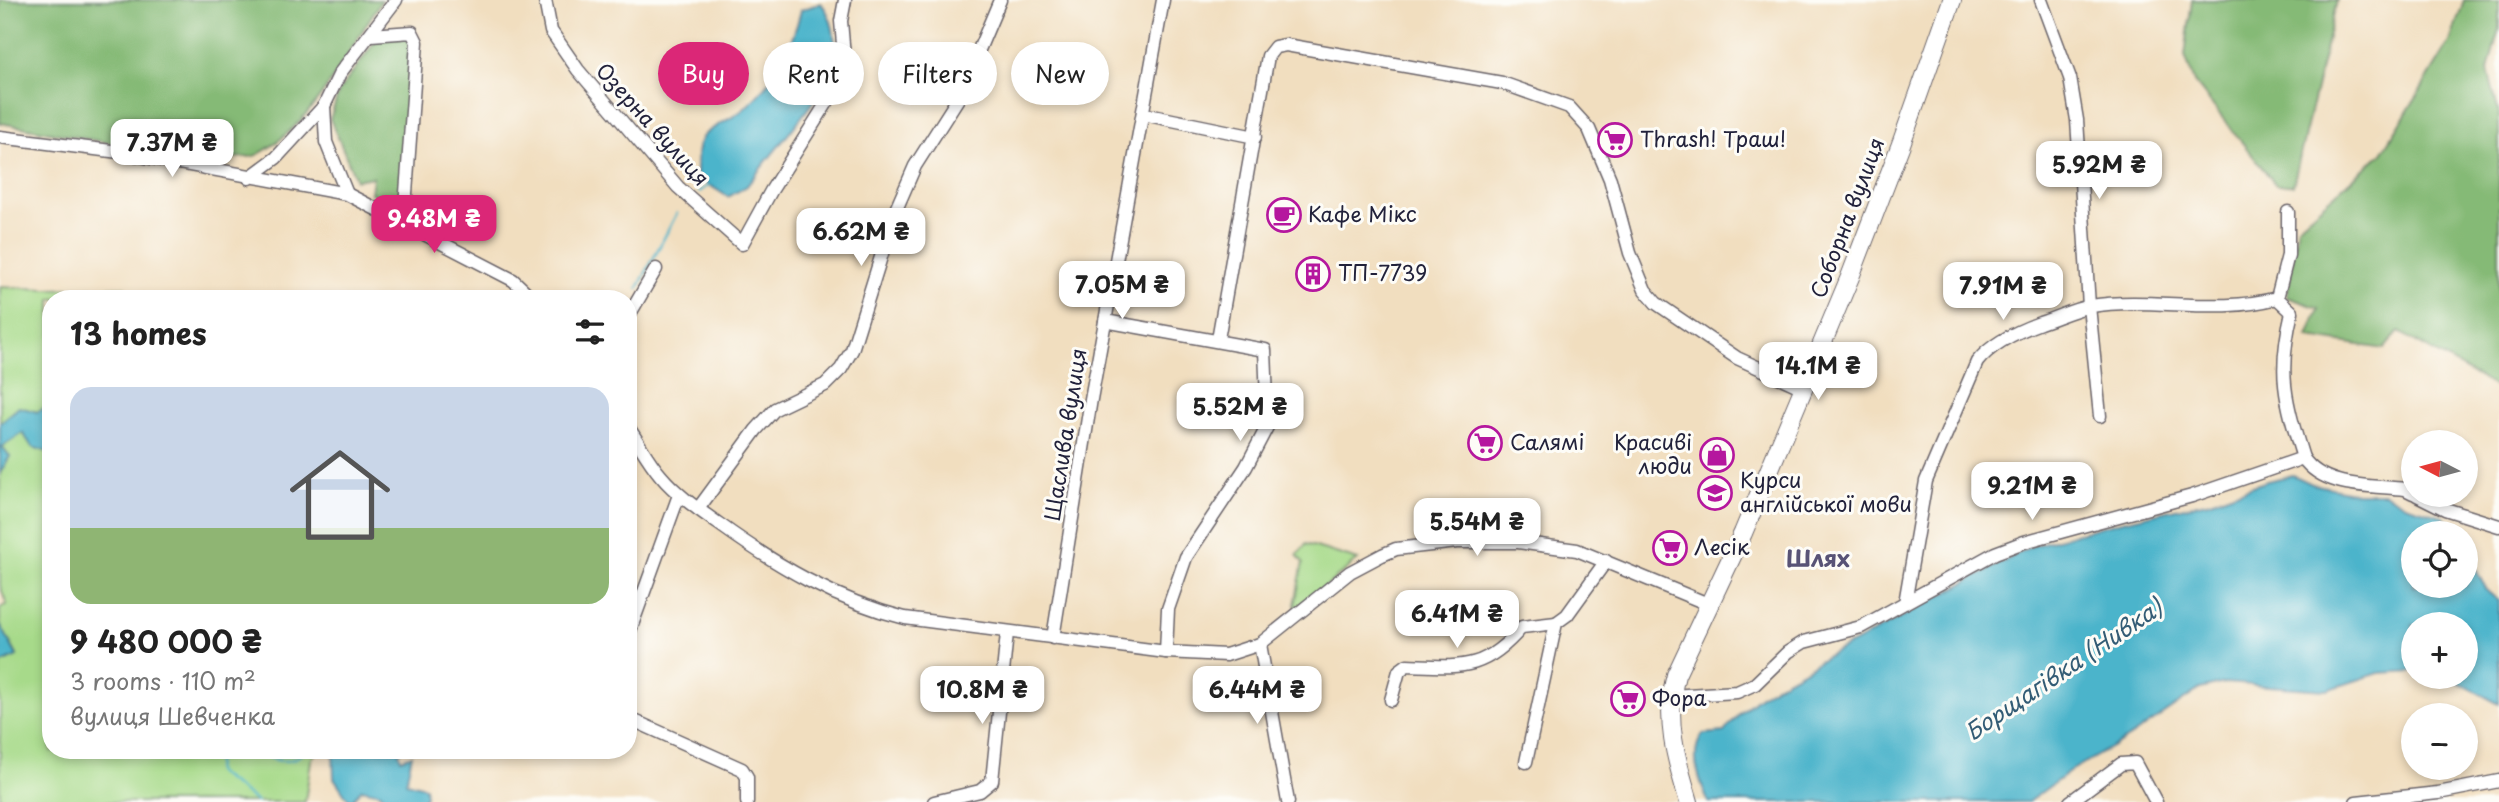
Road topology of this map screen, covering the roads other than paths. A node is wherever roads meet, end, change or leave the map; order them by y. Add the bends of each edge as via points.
1 (396, 0) edge
2 (545, 0) edge
3 (845, 0) edge
4 (1000, 0) edge
5 (1163, 0) edge
6 (1952, 0) edge
7 (2041, 0) edge
8 (371, 34) junction
9 (324, 106) junction
10 (1143, 114) junction
11 (0, 137) edge
12 (1255, 137) junction
13 (249, 178) junction
14 (347, 194) junction
15 (2288, 212) dead end
16 (404, 221) junction
17 (656, 269) dead end
18 (524, 290) edge
19 (2277, 298) junction
20 (637, 302) edge
21 (2089, 306) junction
22 (1105, 321) junction
23 (1218, 339) junction
24 (1803, 388) junction
25 (2100, 416) dead end
26 (637, 441) edge
27 (2303, 458) junction
28 (2401, 488) edge
29 (679, 495) junction
30 (2443, 508) edge
31 (698, 509) junction
32 (2499, 526) edge
33 (1606, 561) junction
34 (1905, 603) junction
35 (1708, 604) junction
36 (637, 611) edge
37 (1556, 623) junction
38 (1007, 633) junction
39 (1053, 638) junction
40 (1261, 644) junction
41 (1166, 652) junction
42 (1670, 696) junction
43 (1391, 700) dead end
44 (637, 722) edge
45 (1526, 762) dead end
46 (2499, 781) edge
47 (747, 802) edge
48 (934, 802) edge
49 (1288, 802) edge
50 (1689, 802) edge
51 (2070, 802) edge
52 (2156, 802) edge
53 (2356, 802) edge

1 - 8 street
2 - 3 street, Озерна вулиця via 551,31 578,70 678,187 742,244 838,85 844,56 841,22
4 - 31 street via 959,97 934,131 895,212 847,359 825,385 769,416
5 - 10 street, Щаслива вулиця
6 - 24 main road, Соборна вулиця via 1879,204
7 - 21 street via 2072,88
8 - 9 street via 340,73
8 - 16 street via 412,32 417,42
9 - 13 street via 276,158
9 - 14 street via 326,142
10 - 12 street
10 - 22 street, Щаслива вулиця
11 - 13 street via 131,154
12 - 23 street
12 - 24 street via 1268,56 1275,47 1286,45 1502,83 1554,100 1569,107 1589,129 1645,290 1737,358
13 - 14 street
14 - 16 street
15 - 19 street via 2288,255
16 - 18 street
17 - 20 street
19 - 21 street via 2234,306
19 - 27 street via 2292,312 2285,340 2283,390
21 - 25 street
21 - 34 street via 2026,328 1986,351 1977,362 1926,481
22 - 23 street
22 - 39 street, Щаслива вулиця
23 - 41 street via 1265,350 1268,425 1186,557 1168,609
24 - 35 main road, Соборна вулиця
26 - 29 street
27 - 28 street via 2316,473 2334,480
27 - 34 street via 2192,496 2024,542
29 - 31 street
29 - 36 street
30 - 32 street
31 - 38 street via 783,568 869,609
33 - 35 street
33 - 37 street via 1567,615
33 - 40 street via 1577,550 1518,542 1396,549 1350,572
34 - 42 street via 1861,627 1804,642 1755,684 1737,692
35 - 42 main road, Соборна вулиця
37 - 43 street via 1522,627 1507,644 1464,668 1406,665 1399,671
37 - 45 street
38 - 39 street
38 - 48 street via 992,781 980,791
39 - 41 street
40 - 41 street via 1226,655
40 - 49 street
42 - 50 main road, Соборна вулиця via 1671,732
44 - 47 street via 742,769 747,777
46 - 53 street
51 - 52 street via 2121,764 2135,763

